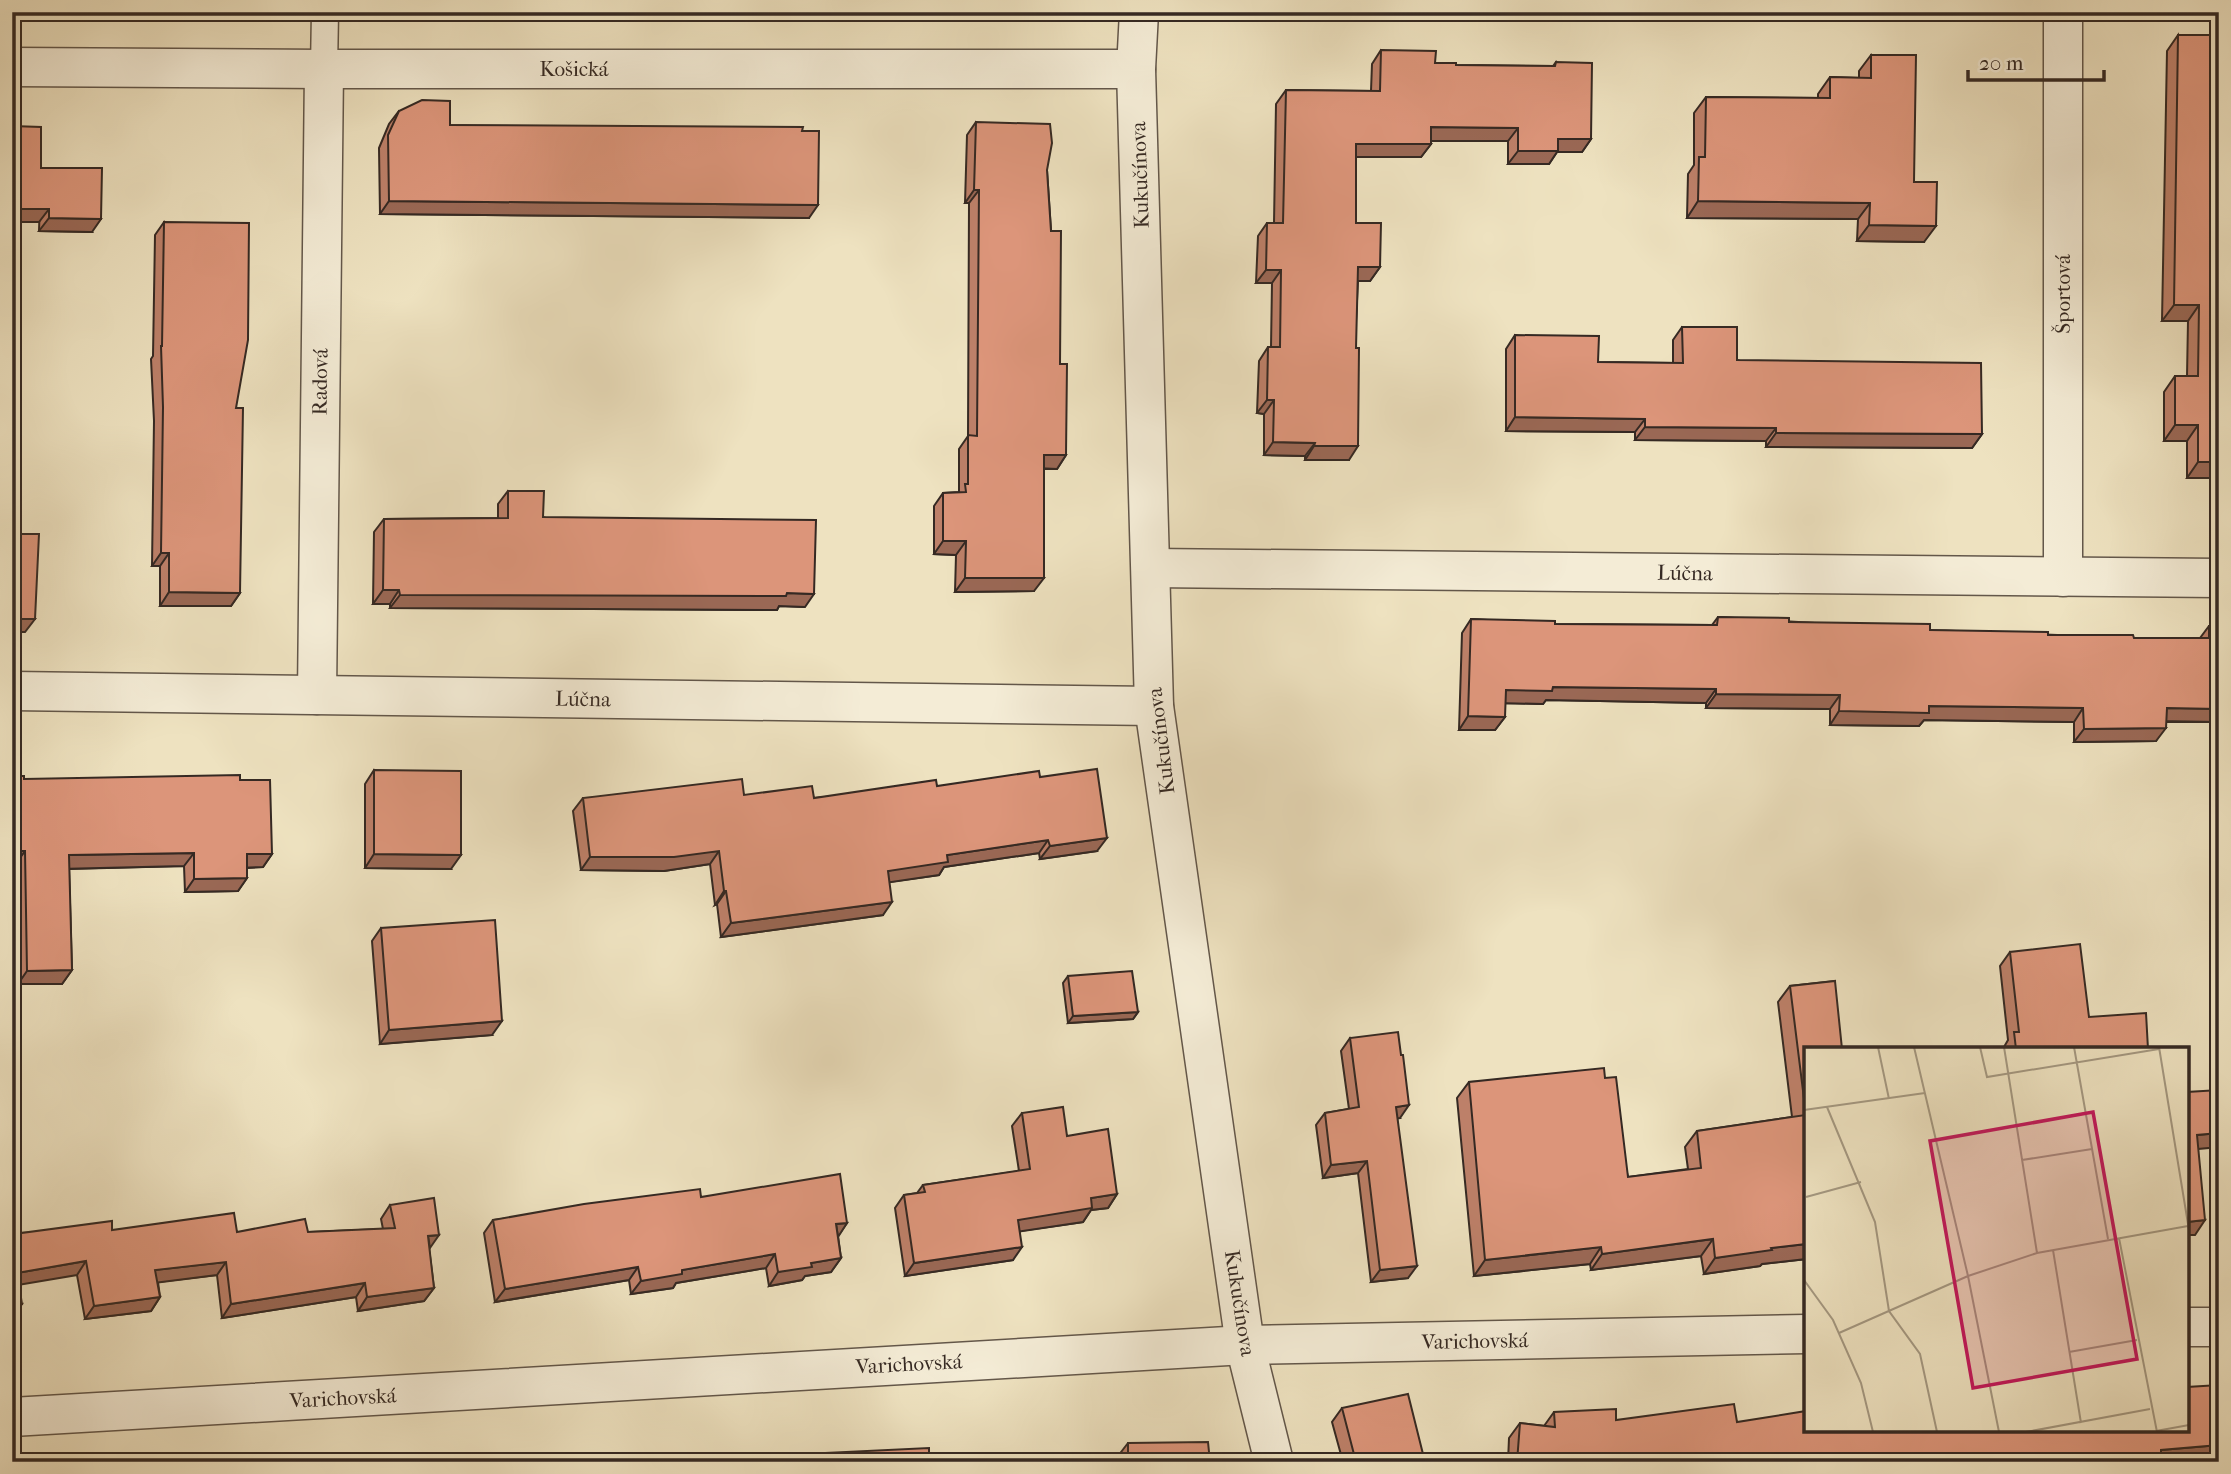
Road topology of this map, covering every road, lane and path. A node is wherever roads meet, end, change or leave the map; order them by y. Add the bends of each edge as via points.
1 (325, 12) edge
2 (1139, 12) edge
3 (2063, 12) edge
4 (12, 67) edge
5 (324, 69) junction
6 (1136, 69) junction
7 (1151, 568) junction
8 (2063, 576) junction
9 (2219, 578) edge
10 (12, 691) edge
11 (317, 695) junction
12 (1154, 706) junction
13 (2189, 1327) edge
14 (2219, 1327) edge
15 (1804, 1334) edge
16 (1245, 1345) junction
17 (12, 1417) edge
18 (1274, 1462) edge

1 - 5 lane
2 - 6 street, Kukučínova
3 - 8 street, Športová
4 - 5 street, Košická
5 - 6 street, Košická
5 - 11 street, Radová
6 - 7 street, Kukučínova
7 - 8 street, Lúčna
7 - 12 street, Kukučínova
8 - 9 street, Lúčna
10 - 11 street, Lúčna
11 - 12 street, Lúčna
12 - 16 street, Kukučínova
13 - 14 street
15 - 16 street, Varichovská
16 - 17 street, Varichovská
16 - 18 street, Kukučínova

